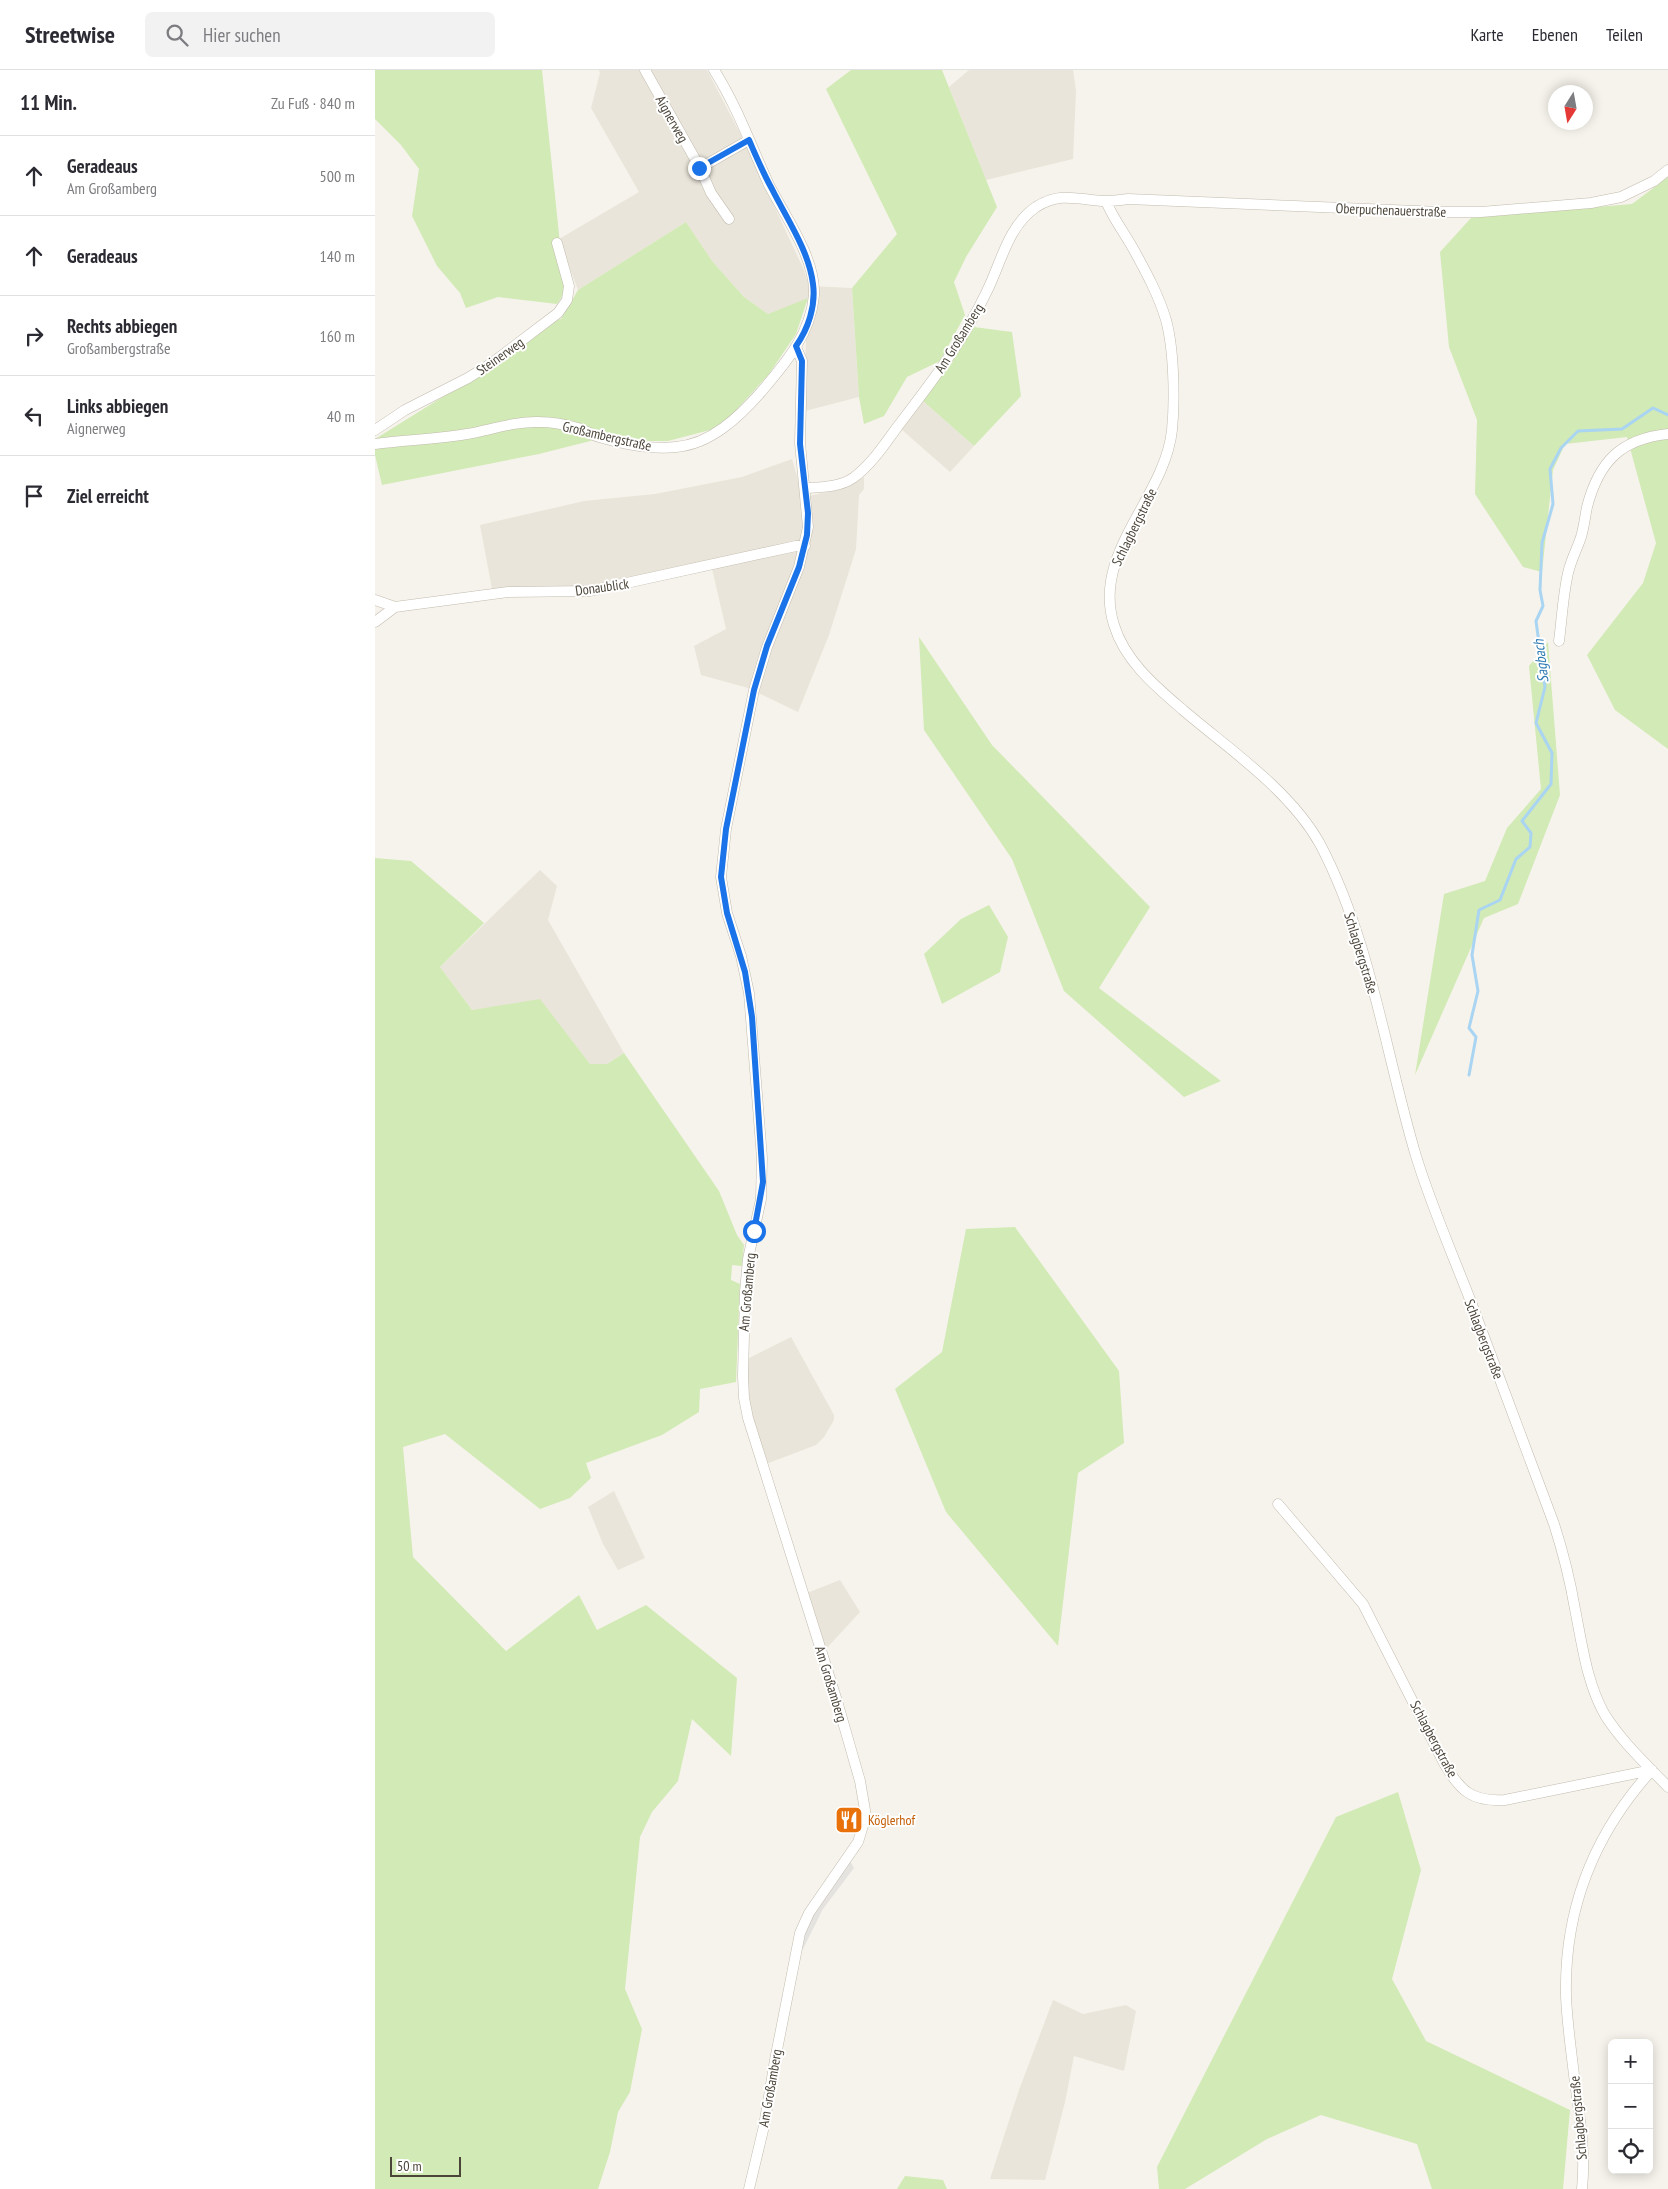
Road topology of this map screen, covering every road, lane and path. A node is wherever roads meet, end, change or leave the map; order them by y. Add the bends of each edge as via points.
1 (645, 70) edge
2 (714, 70) edge
3 (749, 140) junction
4 (699, 168) junction
5 (1668, 170) edge
6 (1106, 201) junction
7 (729, 220) dead end
8 (557, 243) dead end
9 (796, 346) junction
10 (375, 430) edge
11 (1668, 434) edge
12 (375, 444) edge
13 (806, 488) junction
14 (805, 546) junction
15 (375, 600) edge
16 (395, 607) junction
17 (375, 622) edge
18 (1559, 641) dead end
19 (1278, 1504) dead end
20 (1652, 1770) junction
21 (1668, 1787) edge
22 (749, 2189) edge
23 (1582, 2189) edge

1 - 4 street, Aignerweg
2 - 3 street, Großambergstraße
3 - 4 street
3 - 9 street, Großambergstraße via 809,265 814,296 809,322
4 - 7 street, Aignerweg
5 - 6 street, Oberpuchenauerstraße via 1654,181 1621,197 1591,203 1481,212
6 - 13 street, Am Großamberg via 1072,196 1054,199 1036,207 1021,220 970,326 890,436 854,477 841,484
6 - 20 street, Schlagbergstraße via 1149,278 1167,321 1173,398 1167,455 1113,568 1109,596 1115,628 1126,651 1150,680 1293,806 1313,832 1328,860 1371,978 1424,1181 1554,1524 1591,1682 1612,1725
8 - 10 street, Steinerweg via 569,286 567,300 558,313 468,378 405,410
9 - 12 street, Großambergstraße via 757,396 729,424 697,443 660,448 630,444 577,428 540,422 442,438
9 - 13 street, Am Großamberg via 802,361 800,444
11 - 18 street via 1648,436 1629,444 1611,458 1597,481 1569,571
13 - 14 street, Am Großamberg via 808,527
14 - 16 street, Donaublick via 590,591 508,592
14 - 22 street, Am Großamberg via 754,690 726,829 721,877 727,913 749,992 762,1158 761,1199 746,1274 744,1398 859,1781 866,1816 862,1834 809,1913 797,1944 764,2126
15 - 16 street
16 - 17 street
19 - 20 street, Schlagbergstraße via 1363,1604 1444,1763 1468,1794 1482,1799 1505,1800
20 - 21 street, Schlagbergstraße
20 - 23 street, Schlagbergstraße via 1625,1803 1602,1842 1581,1888 1571,1921 1566,1996 1582,2144

